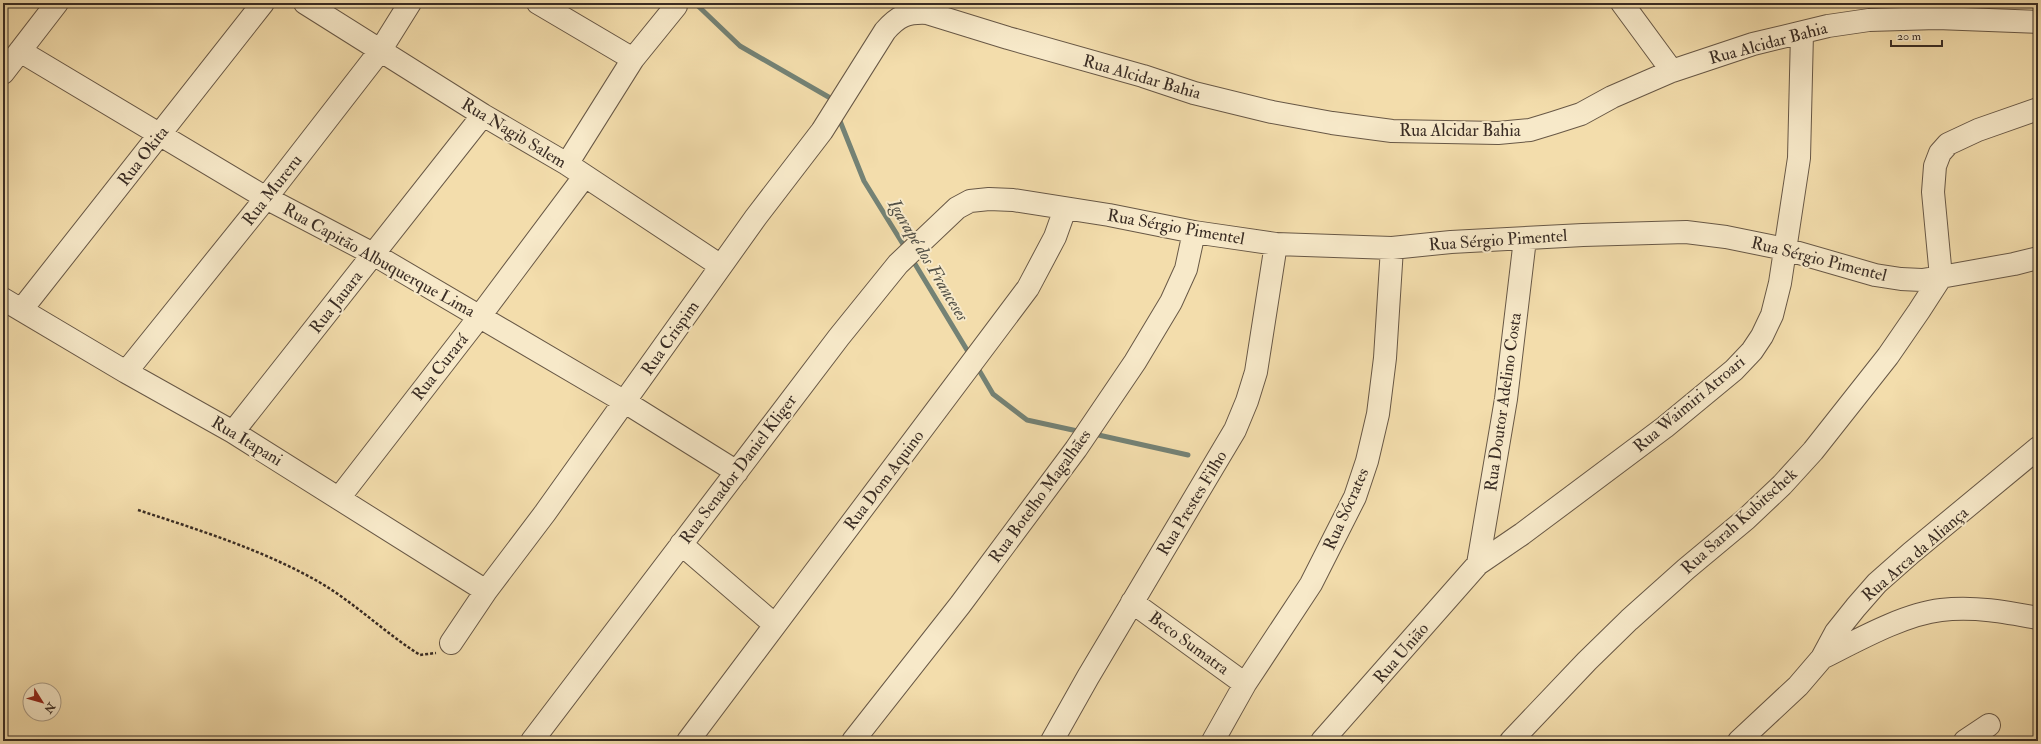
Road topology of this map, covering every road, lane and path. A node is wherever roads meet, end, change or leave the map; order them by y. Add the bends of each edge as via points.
1 (57, 3) edge
2 (264, 3) edge
3 (305, 3) edge
4 (410, 3) edge
5 (538, 3) edge
6 (1622, 3) edge
7 (676, 6) dead end
8 (2038, 22) edge
9 (885, 31) joint
10 (1802, 33) junction
11 (20, 51) junction
12 (380, 51) junction
13 (633, 59) junction
14 (1672, 70) junction
15 (3, 74) edge
16 (2038, 109) edge
17 (484, 115) junction
18 (159, 135) junction
19 (567, 164) junction
20 (584, 177) junction
21 (266, 198) junction
22 (957, 208) joint
23 (1065, 209) junction
24 (1194, 232) junction
25 (1525, 239) junction
26 (1276, 244) junction
27 (1392, 248) junction
28 (1785, 249) junction
29 (373, 254) junction
30 (2038, 258) edge
31 (721, 266) junction
32 (1941, 277) junction
33 (3, 299) edge
34 (22, 310) junction
35 (480, 316) junction
36 (126, 372) junction
37 (625, 402) junction
38 (233, 432) junction
39 (2038, 448) edge
40 (737, 472) junction
41 (338, 498) junction
42 (138, 510) dead end
43 (680, 544) junction
44 (1478, 564) junction
45 (486, 591) junction
46 (1132, 602) junction
47 (2038, 618) edge
48 (775, 625) junction
49 (451, 643) joint
50 (1822, 658) junction
51 (1245, 684) junction
52 (1990, 725) dead end
53 (532, 741) edge
54 (688, 741) edge
55 (853, 741) edge
56 (1052, 741) edge
57 (1213, 741) edge
58 (1322, 741) edge
59 (1511, 741) edge
60 (1739, 741) edge
61 (1965, 741) edge

1 - 11 street
2 - 18 street, Rua Okita
3 - 12 street, Rua Nagib Salem
4 - 12 street, Rua Mureru
5 - 13 street
6 - 14 street
7 - 13 street
8 - 10 street, Rua Alcidar Bahia via 1937,18 1869,20
9 - 14 street, Rua Alcidar Bahia via 894,20 905,15 914,12 927,13 1194,93 1324,122 1392,131 1498,133 1530,130 1581,114
9 - 31 street, Rua Crispim via 822,131
10 - 14 street, Rua Alcidar Bahia via 1753,44
10 - 28 street, Rua Waimiri Atroari via 1799,158
11 - 15 street
11 - 18 street, Rua Capitão Albuquerque Lima
12 - 17 street, Rua Nagib Salem
12 - 21 street, Rua Mureru
13 - 19 street
16 - 32 street via 1960,137 1948,144 1940,153 1935,166 1933,192
17 - 19 street, Rua Nagib Salem
17 - 29 street, Rua Jauara
18 - 21 street, Rua Capitão Albuquerque Lima
18 - 34 street, Rua Okita
19 - 20 street, Rua Nagib Salem
20 - 31 street, Rua Nagib Salem
20 - 35 street, Rua Curará
21 - 29 street, Rua Capitão Albuquerque Lima
21 - 36 street, Rua Mureru
22 - 23 street, Rua Sérgio Pimentel via 970,201 989,199 1014,200
22 - 40 street, Rua Senador Daniel Kliger via 898,264 834,343
23 - 24 street, Rua Sérgio Pimentel
23 - 48 street, Rua Dom Aquino via 1055,237 1028,288
24 - 26 street, Rua Sérgio Pimentel
24 - 55 street, Rua Botelho Magalhães via 1186,269 1171,302 1135,362 1076,449 960,605
25 - 27 street, Rua Sérgio Pimentel via 1451,242
25 - 28 street, Rua Sérgio Pimentel via 1686,232
25 - 44 street, Rua Doutor Adelino Costa via 1506,399
26 - 27 street, Rua Sérgio Pimentel
26 - 46 street, Rua Prestes Filho via 1256,372 1247,401 1235,430
27 - 51 street, Rua Sócrates via 1385,358 1378,414 1355,497 1310,584
28 - 32 street, Rua Sérgio Pimentel via 1875,275 1922,280
28 - 44 street, Rua Waimiri Atroari via 1772,315 1752,351 1734,370 1665,427
29 - 35 street, Rua Capitão Albuquerque Lima
29 - 38 street, Rua Jauara
30 - 32 street, Rua Sérgio Pimentel
31 - 37 street, Rua Crispim
32 - 59 street, Rua Sarah Kubitschek via 1919,312 1864,387 1782,485 1746,520 1629,620
33 - 34 street, Rua Itapani
34 - 36 street, Rua Itapani
35 - 37 street, Rua Capitão Albuquerque Lima
35 - 41 street, Rua Curará
36 - 38 street, Rua Itapani
37 - 40 street, Rua Capitão Albuquerque Lima
37 - 45 street, Rua Crispim
38 - 41 street, Rua Itapani
39 - 50 street, Rua Arca da Aliança via 1877,583 1836,632
40 - 43 street, Rua Senador Daniel Kliger
41 - 45 street, Rua Itapani
42 - 49 path via 242,547 305,575 348,601 420,655 442,651
43 - 48 street
43 - 53 street, Rua Senador Daniel Kliger
44 - 58 street, Rua União
45 - 49 street, Rua Crispim
46 - 51 street, Beco Sumatra
46 - 56 street, Rua Prestes Filho
47 - 50 street via 1963,608 1940,610 1875,631
48 - 54 street, Rua Dom Aquino
50 - 60 street, Rua Arca da Aliança via 1798,686
51 - 57 street, Rua Sócrates
52 - 61 street

